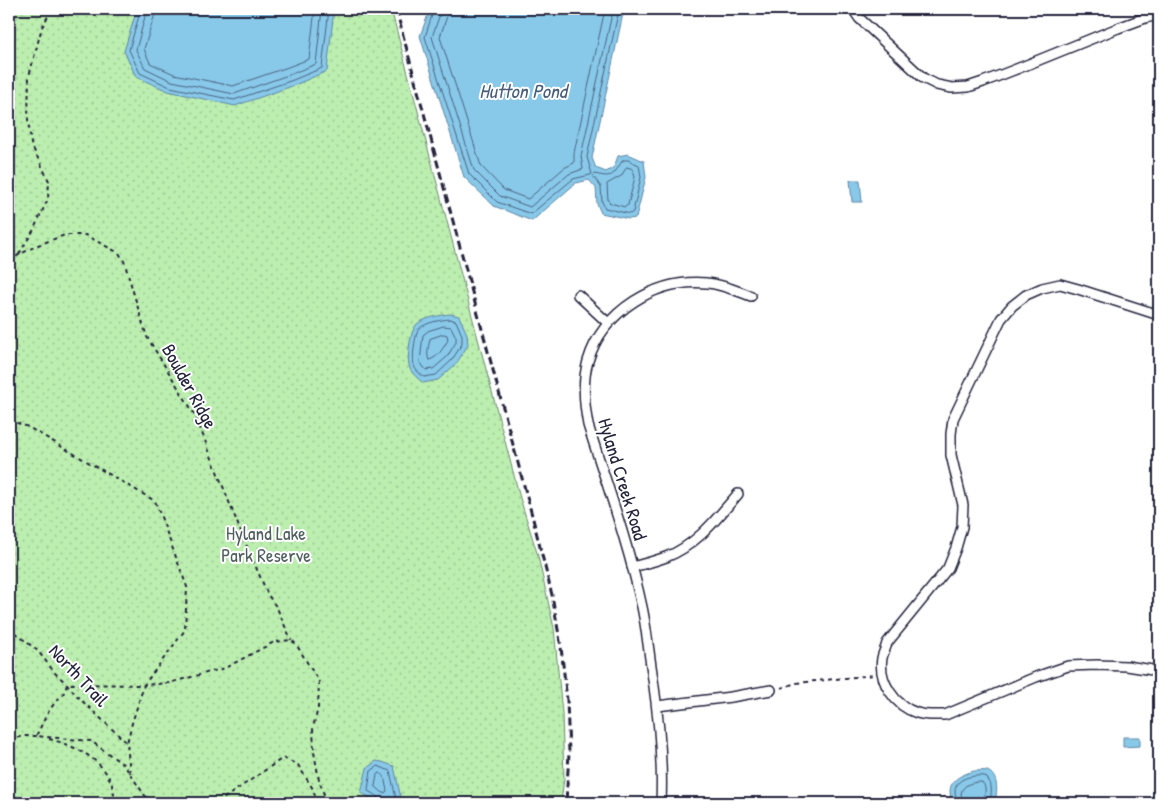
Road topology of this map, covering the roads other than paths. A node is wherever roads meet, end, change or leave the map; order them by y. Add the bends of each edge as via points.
1 (853, 9) edge
2 (1159, 15) edge
3 (578, 295) dead end
4 (751, 296) dead end
5 (1159, 315) edge
6 (608, 323) junction
7 (738, 494) dead end
8 (632, 568) junction
9 (1159, 671) edge
10 (771, 690) road end
11 (657, 706) junction
12 (661, 803) edge

1 - 2 street via 923,78 952,88 968,87
3 - 6 street
4 - 6 street, Hyland Creek Road via 708,283 664,286 625,307
5 - 9 street via 1060,284 1026,295 1001,319 953,419 951,455 963,505 962,527 956,548 948,568 887,643 881,672 888,689 903,705 930,716 945,715 1068,666 1127,666
6 - 8 street, Hyland Creek Road via 588,360 584,404
7 - 8 street via 707,530 689,545 667,557
8 - 11 street, Hyland Creek Road via 643,609
10 - 11 street
11 - 12 street, Hyland Creek Road via 662,750

